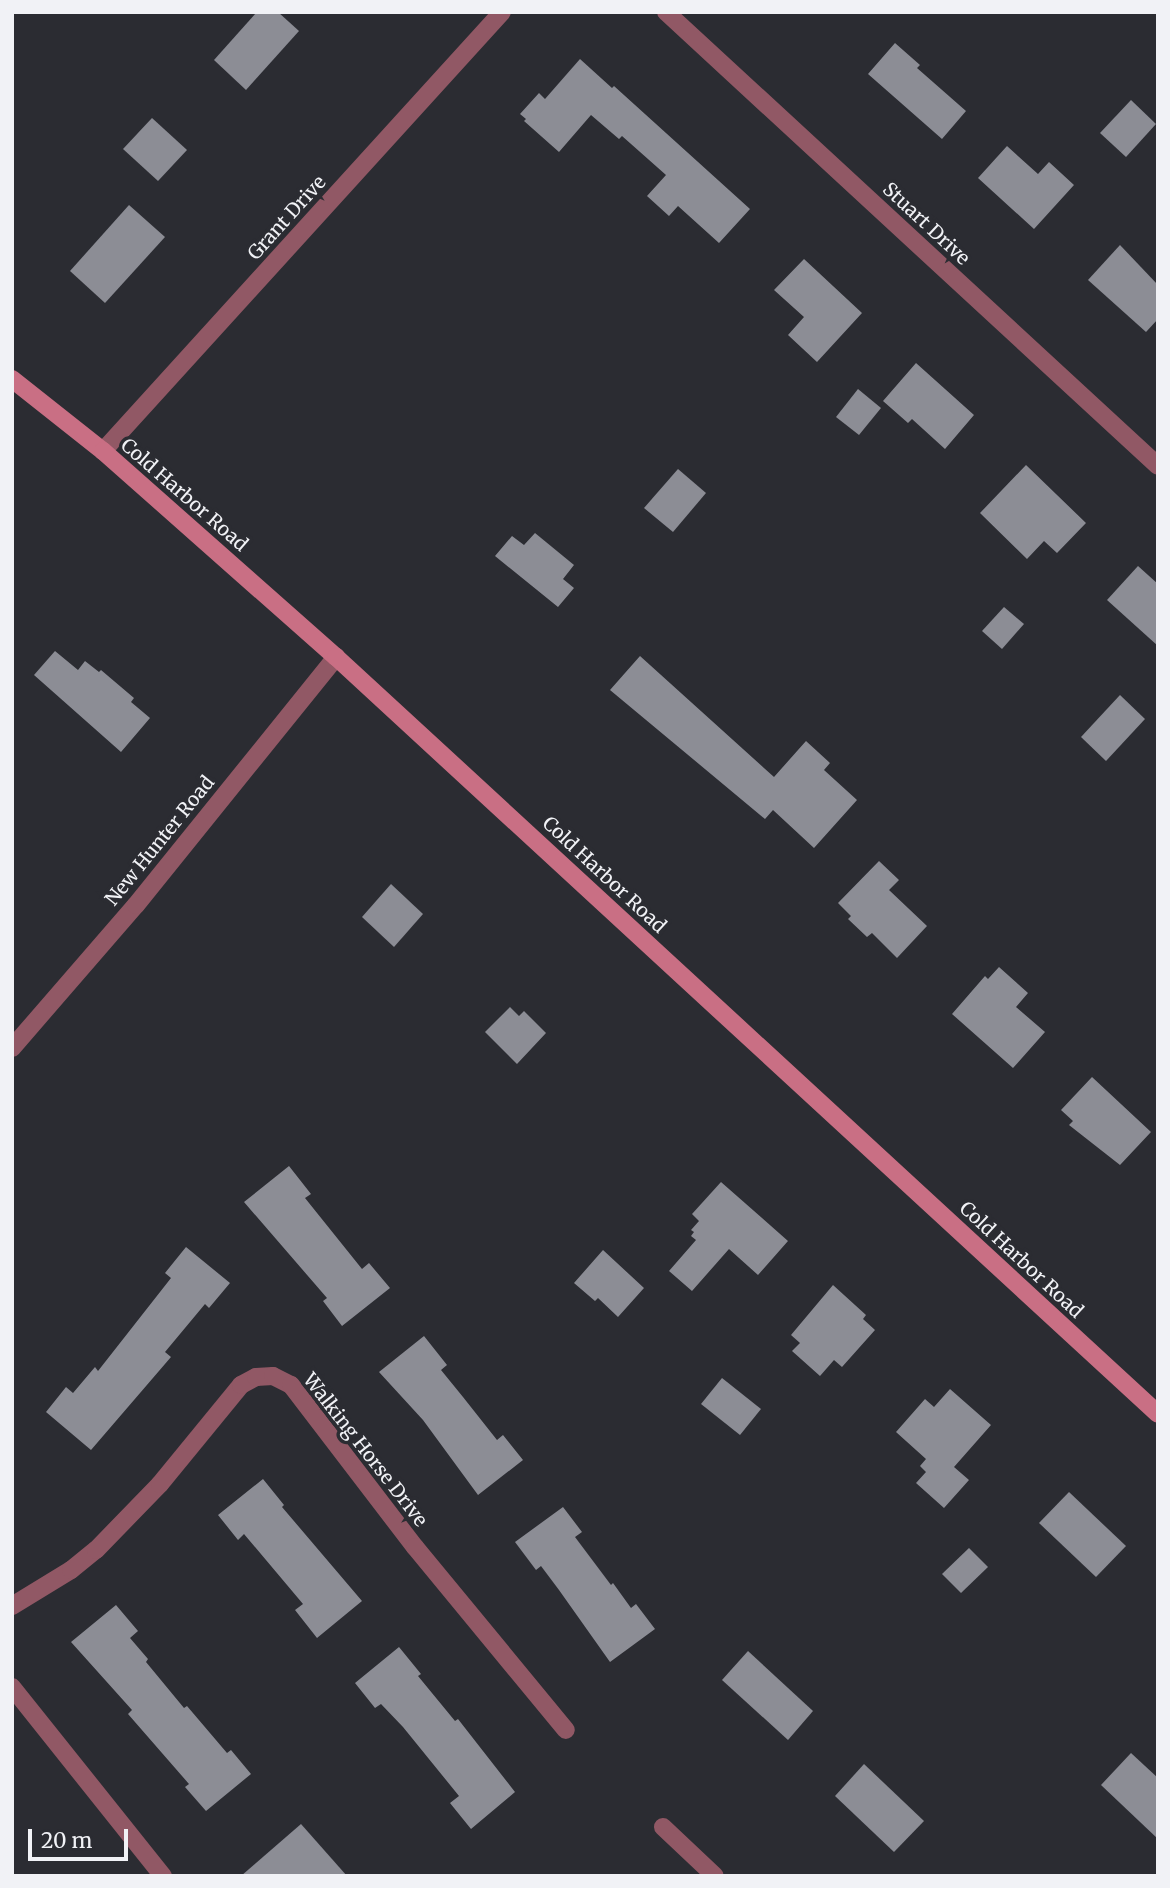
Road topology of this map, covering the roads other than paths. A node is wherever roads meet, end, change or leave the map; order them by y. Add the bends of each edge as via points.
1 (502, 12) edge
2 (666, 12) edge
3 (12, 379) edge
4 (103, 452) junction
5 (1158, 466) edge
6 (336, 657) junction
7 (12, 1048) edge
8 (1158, 1414) edge
9 (12, 1606) edge
10 (12, 1688) edge
11 (566, 1730) dead end
12 (663, 1827) dead end
13 (163, 1876) edge
14 (715, 1876) edge

1 - 4 street, Grant Drive
2 - 5 street, Stuart Drive
3 - 4 main road, Cold Harbor Road
4 - 6 main road, Cold Harbor Road
6 - 7 street, New Hunter Road via 136,905
6 - 8 main road, Cold Harbor Road
9 - 11 street, Walking Horse Drive via 96,1550 160,1484 242,1385 256,1377 273,1376 291,1385 415,1547
10 - 13 street
12 - 14 street

